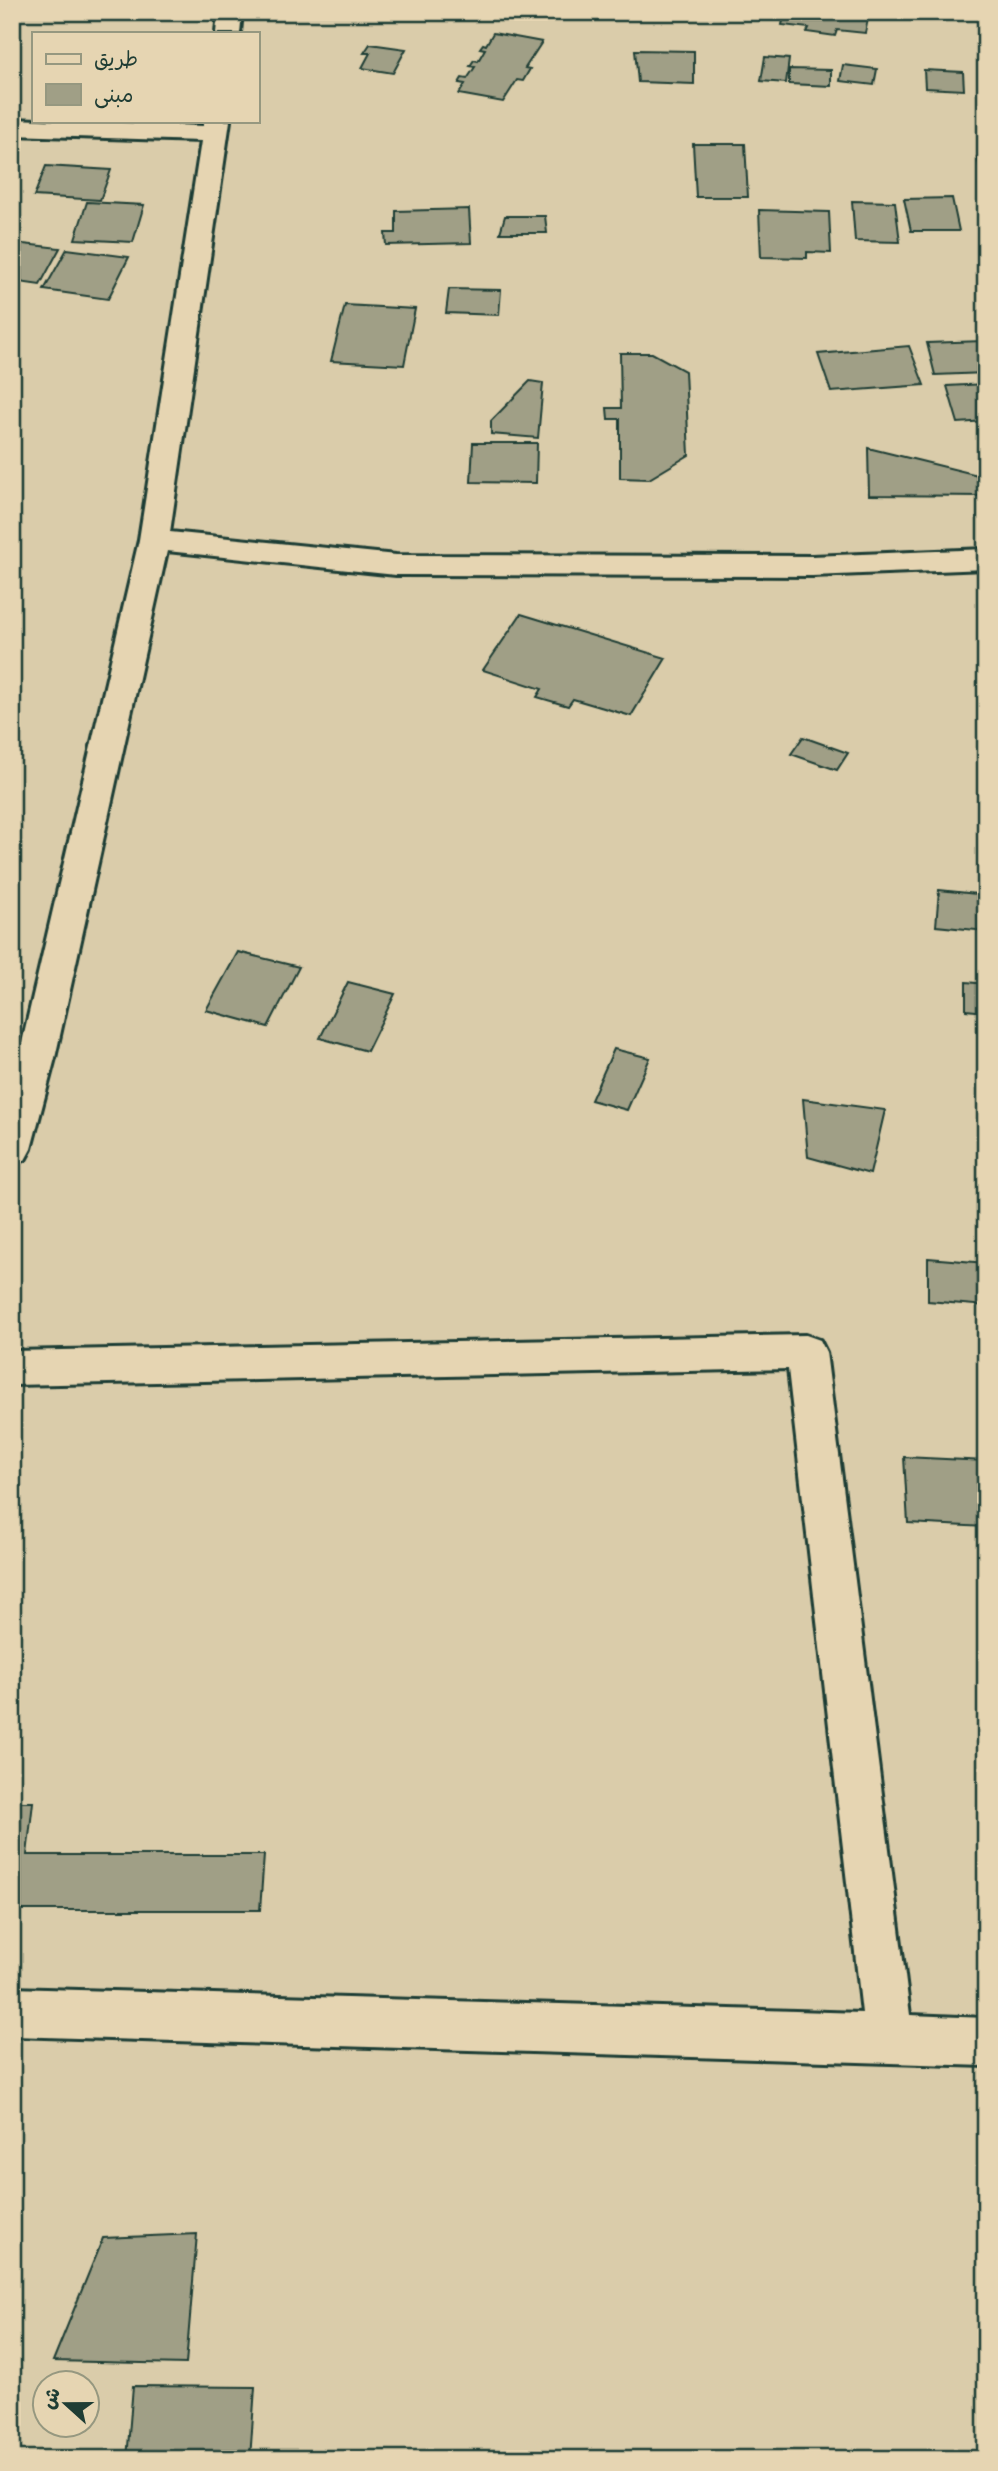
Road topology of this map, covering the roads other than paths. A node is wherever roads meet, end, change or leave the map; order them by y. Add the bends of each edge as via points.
1 (230, 12) edge
2 (228, 32) edge
3 (12, 127) edge
4 (216, 128) edge
5 (154, 540) junction
6 (986, 559) edge
7 (24, 1058) edge
8 (12, 1149) edge
9 (12, 1368) edge
10 (12, 2012) edge
11 (889, 2038) junction
12 (986, 2042) edge

1 - 2 street
3 - 4 street
4 - 5 street
5 - 6 street via 396,565 812,566
5 - 7 street
7 - 8 street
9 - 11 street via 806,1352
10 - 11 street
11 - 12 street

